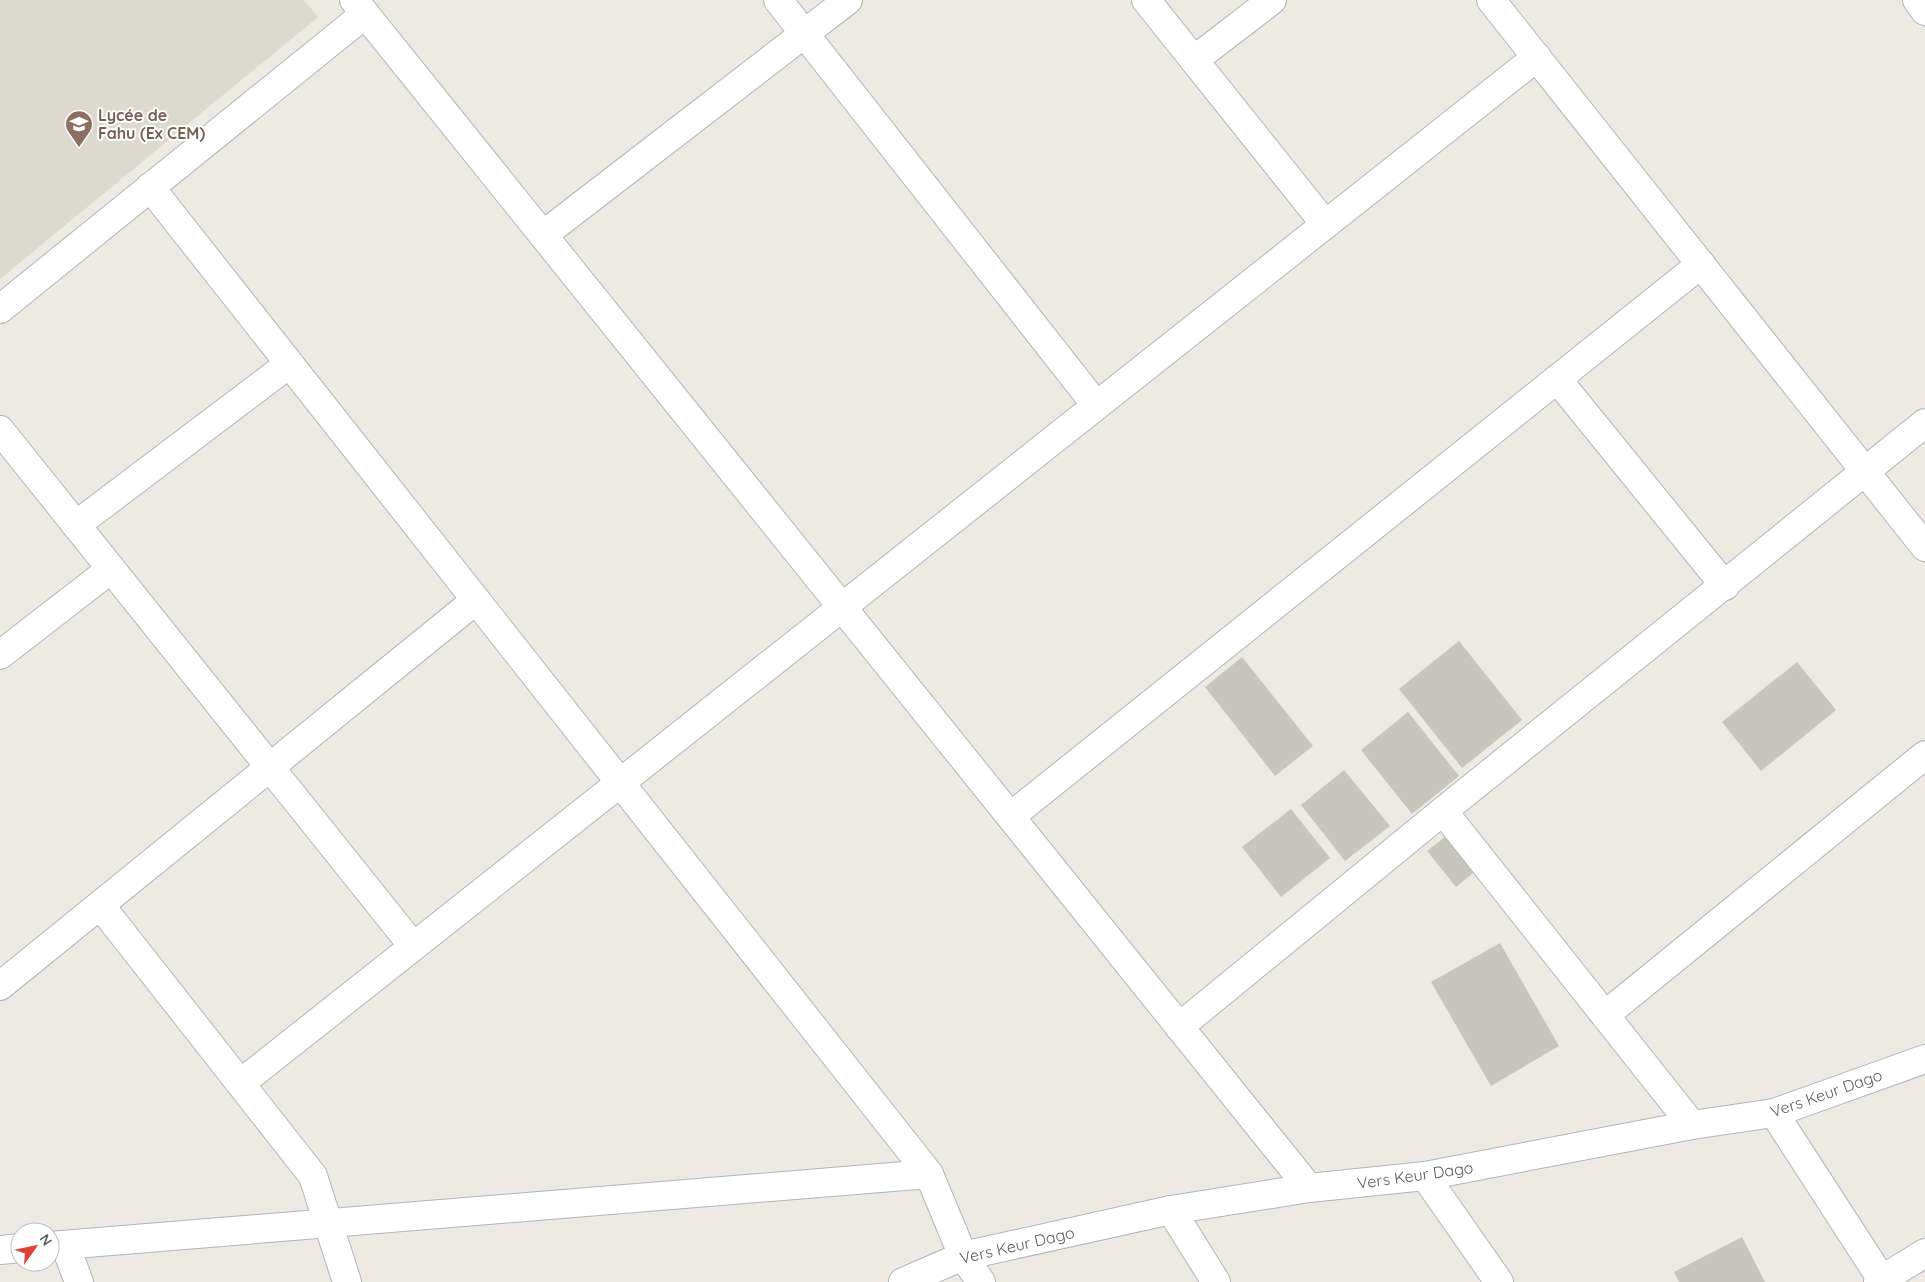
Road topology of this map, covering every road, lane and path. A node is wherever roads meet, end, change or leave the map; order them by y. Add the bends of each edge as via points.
1 (778, 0) edge
2 (848, 0) edge
3 (1146, 0) edge
4 (1272, 0) edge
5 (1492, 0) edge
6 (1917, 0) edge
7 (359, 7) edge
8 (1925, 11) edge
9 (804, 34) junction
10 (1537, 57) junction
11 (1194, 60) junction
12 (150, 188) junction
13 (1325, 224) junction
14 (543, 235) junction
15 (1701, 264) junction
16 (0, 309) edge
17 (289, 364) junction
18 (1557, 380) junction
19 (1096, 405) junction
20 (1925, 423) edge
21 (0, 430) edge
22 (1866, 472) junction
23 (76, 525) junction
24 (1925, 548) edge
25 (112, 569) junction
26 (1725, 586) junction
27 (476, 600) junction
28 (842, 607) junction
29 (0, 655) edge
30 (1925, 755) edge
31 (270, 767) junction
32 (620, 782) junction
33 (1443, 811) junction
34 (1011, 816) junction
35 (100, 905) junction
36 (413, 946) junction
37 (0, 986) edge
38 (1605, 1016) junction
39 (1180, 1027) junction
40 (1925, 1059) edge
41 (240, 1083) junction
42 (1774, 1112) junction
43 (1692, 1125) junction
44 (929, 1174) junction
45 (1425, 1176) junction
46 (1309, 1188) junction
47 (1171, 1210) junction
48 (330, 1223) junction
49 (60, 1245) edge
50 (60, 1250) edge
51 (1925, 1253) edge
52 (964, 1256) junction
53 (1880, 1281) edge
54 (79, 1282) edge
55 (347, 1282) edge
56 (903, 1282) edge
57 (981, 1282) edge
58 (1216, 1282) edge
59 (1499, 1282) edge

1 - 9 street
2 - 9 street
3 - 11 street
4 - 11 street
5 - 10 street
6 - 8 street
7 - 12 street
7 - 14 street
9 - 14 street
9 - 19 street
10 - 13 street
10 - 15 street
11 - 13 street
12 - 16 street
12 - 17 street
13 - 19 street
14 - 28 street
15 - 18 street
15 - 22 street
17 - 23 street
17 - 27 street
18 - 26 street
18 - 34 street
19 - 28 street
20 - 22 street
21 - 23 street
22 - 24 street
22 - 26 street
23 - 25 street
25 - 29 street
25 - 31 street
26 - 33 street
27 - 31 street
27 - 32 street
28 - 32 street
28 - 34 street
30 - 38 street
31 - 35 street
31 - 36 street
32 - 36 street
32 - 44 street
33 - 38 street
33 - 39 street
34 - 39 street
35 - 37 street
35 - 41 street
36 - 41 street
38 - 43 street
39 - 46 street
40 - 42 street, Vers Keur Dago
41 - 48 street via 313,1176
42 - 43 street, Vers Keur Dago
42 - 53 street
43 - 45 street, Vers Keur Dago
44 - 48 street
44 - 52 street
45 - 46 street, Vers Keur Dago
45 - 59 street
46 - 47 street, Vers Keur Dago
47 - 52 street, Vers Keur Dago
47 - 58 street
48 - 49 street
48 - 55 street
50 - 54 street
51 - 53 street
52 - 56 street, Vers Keur Dago
52 - 57 street

